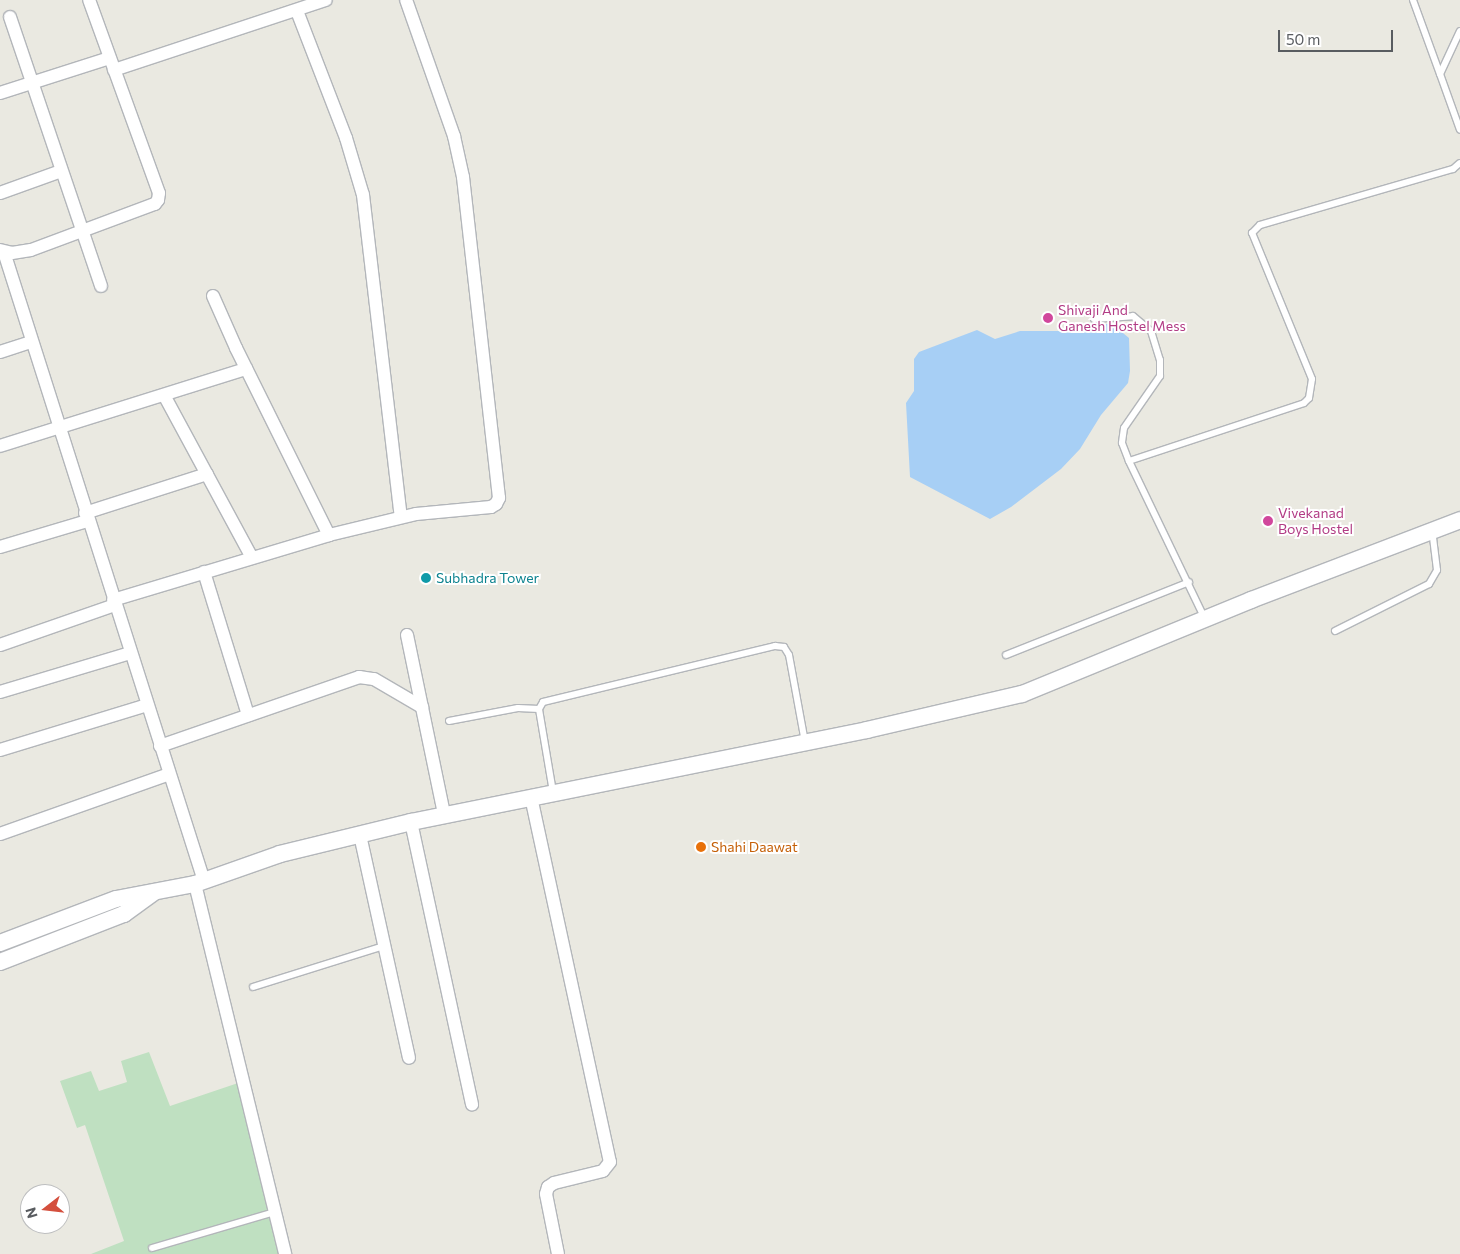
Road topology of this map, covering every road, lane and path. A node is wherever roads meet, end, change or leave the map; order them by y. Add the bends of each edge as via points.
1 (89, 0) edge
2 (326, 0) edge
3 (406, 0) edge
4 (1413, 0) edge
5 (297, 11) junction
6 (10, 16) dead end
7 (1460, 31) edge
8 (110, 58) junction
9 (114, 70) junction
10 (1440, 74) junction
11 (32, 82) junction
12 (0, 93) edge
13 (1460, 130) edge
14 (1460, 163) edge
15 (61, 171) junction
16 (0, 193) edge
17 (82, 232) junction
18 (2, 251) edge
19 (101, 286) dead end
20 (213, 296) dead end
21 (1094, 319) dead end
22 (30, 342) junction
23 (0, 352) edge
24 (246, 368) junction
25 (164, 395) junction
26 (57, 427) junction
27 (0, 446) edge
28 (1129, 461) junction
29 (207, 474) junction
30 (86, 517) junction
31 (401, 517) junction
32 (1460, 520) edge
33 (1432, 531) junction
34 (329, 534) junction
35 (0, 547) edge
36 (252, 558) junction
37 (204, 572) junction
38 (1189, 582) junction
39 (114, 602) junction
40 (1205, 618) junction
41 (1335, 631) dead end
42 (407, 635) dead end
43 (0, 645) edge
44 (130, 653) junction
45 (1006, 655) dead end
46 (0, 692) edge
47 (147, 705) junction
48 (422, 707) junction
49 (540, 709) junction
50 (248, 715) junction
51 (449, 721) dead end
52 (805, 742) junction
53 (160, 746) junction
54 (0, 750) edge
55 (169, 774) junction
56 (553, 792) junction
57 (531, 797) junction
58 (444, 814) junction
59 (412, 822) junction
60 (0, 834) edge
61 (360, 835) junction
62 (199, 882) junction
63 (154, 892) junction
64 (0, 943) edge
65 (384, 946) junction
66 (0, 962) edge
67 (253, 987) dead end
68 (409, 1058) dead end
69 (472, 1104) dead end
70 (274, 1212) junction
71 (152, 1248) dead end
72 (285, 1254) edge
73 (558, 1254) edge

1 - 8 street
2 - 5 street
3 - 31 street via 454,136 463,177 499,498 491,507
4 - 10 lane
5 - 9 street
5 - 31 street via 346,138 363,195
6 - 11 street
7 - 10 lane
8 - 9 street
8 - 11 street
9 - 17 street via 159,193 158,200 155,204
10 - 13 lane
11 - 12 street
11 - 15 street
14 - 28 lane via 1454,169 1255,229 1252,240 1312,379 1310,398 1304,403
15 - 16 street
15 - 17 street
17 - 18 street via 31,250
17 - 19 street
18 - 22 street
20 - 24 street
21 - 28 lane via 1133,316 1151,331 1160,360 1160,376 1124,428 1122,443
22 - 23 street
22 - 26 street
24 - 25 street
24 - 34 street
25 - 26 street
25 - 29 street
26 - 27 street
26 - 30 street
28 - 38 lane
29 - 30 street
29 - 36 street
30 - 35 street
30 - 39 street
31 - 34 street
32 - 33 street
33 - 40 street
33 - 41 lane via 1437,570 1429,584
34 - 36 street
36 - 37 street
37 - 39 street
37 - 50 street
38 - 40 lane
38 - 45 lane
39 - 43 street
39 - 44 street
40 - 52 street via 1022,694
42 - 48 street
44 - 46 street
44 - 47 street
47 - 53 street
47 - 54 street
48 - 50 street via 374,679 359,677
48 - 58 street
49 - 51 lane via 518,708
49 - 52 lane via 543,702 551,699 775,646 784,647 789,655
49 - 56 lane
50 - 53 street
52 - 56 street
53 - 55 street
55 - 60 street
55 - 62 street
56 - 57 street
57 - 58 street
57 - 73 street via 610,1162 603,1171 548,1187 546,1194
58 - 59 street
59 - 61 street
59 - 69 street
61 - 62 street via 280,854
61 - 65 street
62 - 63 street
62 - 70 street
63 - 64 street via 116,899
63 - 66 street via 124,914
65 - 67 lane
65 - 68 street
70 - 71 lane
70 - 72 street

